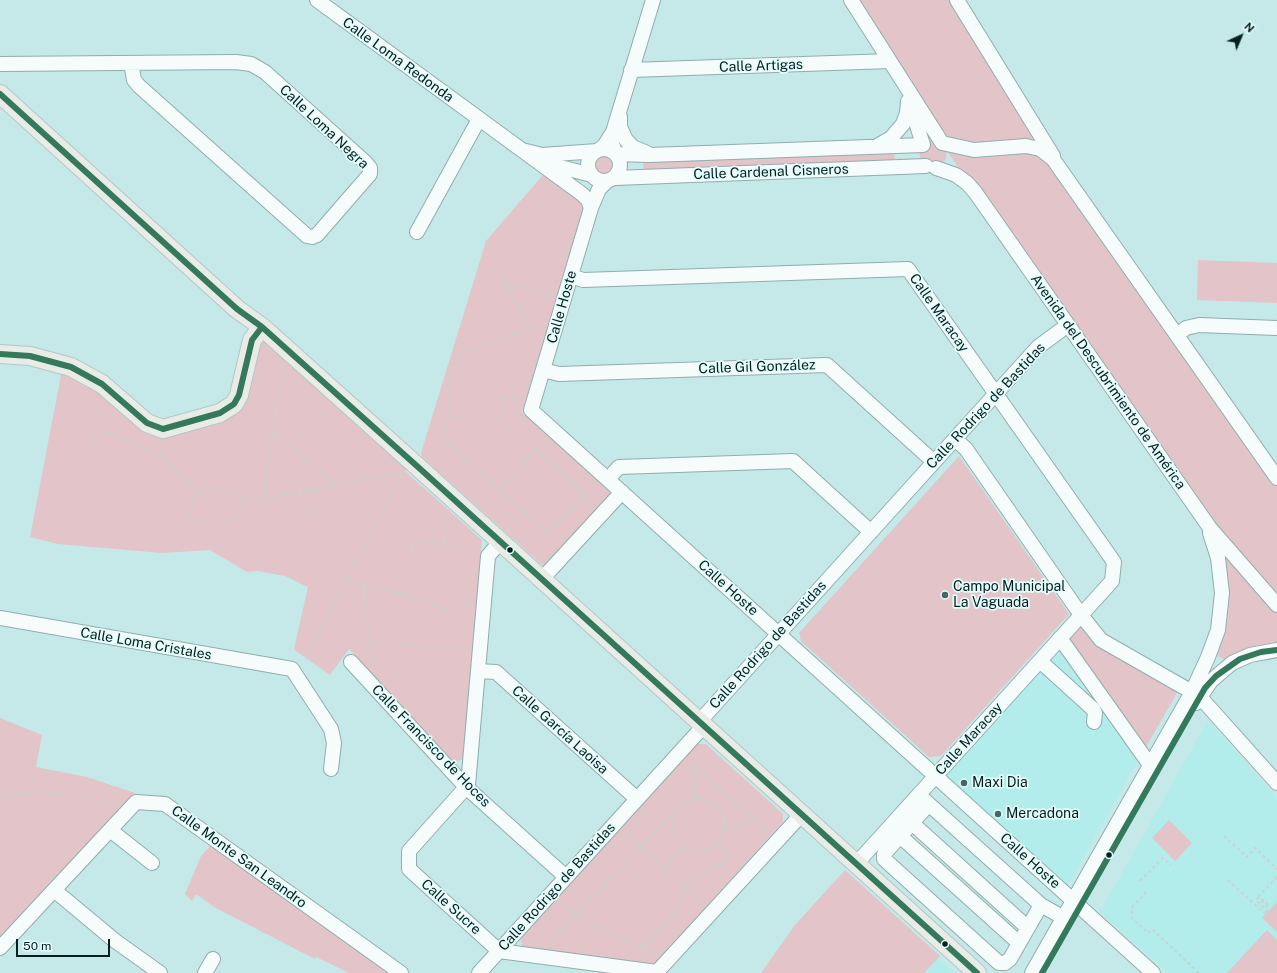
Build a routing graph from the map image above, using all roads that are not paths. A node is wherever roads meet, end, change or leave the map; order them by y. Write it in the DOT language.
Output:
graph roads {
  1 [pos="317,0"];
  2 [pos="653,0"];
  3 [pos="851,0"];
  4 [pos="957,0"];
  5 [pos="890,61"];
  6 [pos="132,63"];
  7 [pos="0,64"];
  8 [pos="632,70"];
  9 [pos="903,81"];
  10 [pos="0,94"];
  11 [pos="621,105"];
  12 [pos="479,119"];
  13 [pos="613,132"];
  14 [pos="942,143"];
  15 [pos="923,145"];
  16 [pos="874,147"];
  17 [pos="597,151"];
  18 [pos="616,154"];
  19 [pos="650,155"];
  20 [pos="547,162"];
  21 [pos="931,167"];
  22 [pos="1060,169"];
  23 [pos="592,175"];
  24 [pos="611,180"];
  25 [pos="591,208"];
  26 [pos="417,232"];
  27 [pos="571,276"];
  28 [pos="1068,325"];
  29 [pos="262,328"];
  30 [pos="1277,328"];
  31 [pos="1176,335"];
  32 [pos="0,354"];
  33 [pos="543,370"];
  34 [pos="996,394"];
  35 [pos="955,439"];
  36 [pos="934,462"];
  37 [pos="1277,478"];
  38 [pos="608,479"];
  39 [pos="622,492"];
  40 [pos="1199,513"];
  41 [pos="871,532"];
  42 [pos="500,542"];
  43 [pos="542,579"];
  44 [pos="1277,605"];
  45 [pos="1081,615"];
  46 [pos="0,618"];
  47 [pos="779,634"];
  48 [pos="1060,638"];
  49 [pos="1215,640"];
  50 [pos="1277,650"];
  51 [pos="1240,659"];
  52 [pos="1040,661"];
  53 [pos="351,662"];
  54 [pos="478,671"];
  55 [pos="1196,694"];
  56 [pos="699,722"];
  57 [pos="1094,722"];
  58 [pos="1150,765"];
  59 [pos="331,769"];
  60 [pos="936,776"];
  61 [pos="1277,783"];
  62 [pos="466,787"];
  63 [pos="636,799"];
  64 [pos="924,799"];
  65 [pos="801,815"];
  66 [pos="912,823"];
  67 [pos="110,830"];
  68 [pos="900,836"];
  69 [pos="152,863"];
  70 [pos="856,864"];
  71 [pos="566,877"];
  72 [pos="54,890"];
  73 [pos="1077,904"];
  74 [pos="1041,905"];
  75 [pos="1064,918"];
  76 [pos="1028,928"];
  77 [pos="1019,944"];
  78 [pos="0,948"];
  79 [pos="499,951"];
  80 [pos="213,958"];
  81 [pos="160,973"];
  82 [pos="205,973"];
  83 [pos="401,973"];
  84 [pos="479,973"];
  85 [pos="977,973"];
  86 [pos="1032,973"];
  87 [pos="1042,973"];
  88 [pos="1153,973"];
  1 -- 12 [label="street, Calle Loma Redonda"];
  2 -- 8 [label="street"];
  3 -- 5 [label="street"];
  4 -- 22 [label="street"];
  5 -- 8 [label="street, Calle Artigas"];
  5 -- 9 [label="street"];
  6 -- 6 [label="street, Calle Loma Negra"];
  6 -- 7 [label="street, Calle Loma Negra"];
  8 -- 11 [label="street"];
  9 -- 14 [label="street"];
  9 -- 15 [label="street"];
  9 -- 16 [label="street"];
  10 -- 29 [label="main road"];
  11 -- 13 [label="street"];
  11 -- 19 [label="street"];
  12 -- 20 [label="street, Calle Loma Redonda"];
  12 -- 26 [label="street"];
  13 -- 17 [label="street"];
  13 -- 18 [label="street"];
  14 -- 15 [label="street"];
  14 -- 21 [label="street"];
  14 -- 22 [label="street"];
  15 -- 16 [label="street, Calle Cardenal Cisneros"];
  15 -- 21 [label="street"];
  16 -- 19 [label="street, Calle Cardenal Cisneros"];
  17 -- 18 [label="street"];
  17 -- 20 [label="street"];
  17 -- 23 [label="street"];
  18 -- 19 [label="street, Calle Cardenal Cisneros"];
  18 -- 24 [label="street"];
  20 -- 23 [label="street"];
  20 -- 25 [label="street"];
  21 -- 24 [label="street, Calle Cardenal Cisneros"];
  21 -- 28 [label="street, Avenida del Descubrimiento de América"];
  22 -- 31 [label="street"];
  23 -- 24 [label="street"];
  23 -- 25 [label="street, Calle Hoste"];
  24 -- 25 [label="street, Calle Hoste"];
  25 -- 27 [label="street, Calle Hoste"];
  27 -- 33 [label="street, Calle Hoste"];
  27 -- 34 [label="street, Calle Maracay"];
  28 -- 34 [label="street, Calle Rodrigo de Bastidas"];
  28 -- 40 [label="street, Avenida del Descubrimiento de América"];
  29 -- 32 [label="main road"];
  29 -- 42 [label="main road"];
  30 -- 31 [label="street"];
  31 -- 37 [label="street"];
  33 -- 36 [label="street, Calle Gil González"];
  33 -- 38 [label="street, Calle Hoste"];
  34 -- 35 [label="street, Calle Rodrigo de Bastidas"];
  34 -- 45 [label="street, Calle Maracay"];
  35 -- 36 [label="street, Calle Rodrigo de Bastidas"];
  35 -- 45 [label="street"];
  36 -- 41 [label="street, Calle Rodrigo de Bastidas"];
  38 -- 39 [label="street, Calle Hoste"];
  38 -- 41 [label="street"];
  39 -- 43 [label="street"];
  39 -- 47 [label="street, Calle Hoste"];
  40 -- 44 [label="street, Avenida del Descubrimiento de América"];
  40 -- 49 [label="street"];
  41 -- 47 [label="street, Calle Rodrigo de Bastidas"];
  42 -- 43 [label="main road"];
  42 -- 54 [label="street"];
  43 -- 56 [label="main road"];
  45 -- 48 [label="street, Calle Maracay"];
  45 -- 55 [label="street"];
  46 -- 59 [label="street, Calle Loma Cristales"];
  47 -- 56 [label="street, Calle Rodrigo de Bastidas"];
  47 -- 60 [label="street, Calle Hoste"];
  48 -- 52 [label="street, Calle Maracay"];
  48 -- 58 [label="street"];
  49 -- 51 [label="street"];
  49 -- 55 [label="street"];
  50 -- 51 [label="street"];
  51 -- 55 [label="street"];
  52 -- 57 [label="street"];
  52 -- 60 [label="street, Calle Maracay"];
  53 -- 62 [label="street, Calle Francisco de Hoces"];
  54 -- 62 [label="street"];
  54 -- 63 [label="street, Calle García Laoisa"];
  55 -- 58 [label="street"];
  55 -- 61 [label="street"];
  55 -- 73 [label="street"];
  56 -- 63 [label="street, Calle Rodrigo de Bastidas"];
  56 -- 65 [label="main road"];
  58 -- 73 [label="street"];
  60 -- 64 [label="street, Calle Maracay"];
  60 -- 73 [label="street, Calle Hoste"];
  62 -- 71 [label="street, Calle Francisco de Hoces"];
  62 -- 79 [label="street, Calle Sucre"];
  63 -- 71 [label="street, Calle Rodrigo de Bastidas"];
  64 -- 66 [label="street"];
  64 -- 70 [label="street, Calle Maracay"];
  64 -- 74 [label="street"];
  65 -- 70 [label="main road"];
  65 -- 79 [label="street"];
  66 -- 68 [label="street"];
  66 -- 76 [label="street"];
  67 -- 69 [label="street"];
  67 -- 72 [label="street, Calle Monte San Leandro"];
  67 -- 83 [label="street, Calle Monte San Leandro"];
  68 -- 77 [label="street"];
  68 -- 77 [label="street"];
  70 -- 85 [label="main road"];
  71 -- 79 [label="street, Calle Rodrigo de Bastidas"];
  72 -- 78 [label="street, Calle Monte San Leandro"];
  72 -- 81 [label="street"];
  73 -- 75 [label="street"];
  73 -- 87 [label="street"];
  73 -- 88 [label="street, Calle Hoste"];
  74 -- 75 [label="street"];
  74 -- 76 [label="street"];
  75 -- 86 [label="street"];
  76 -- 77 [label="street"];
  79 -- 84 [label="street, Calle Rodrigo de Bastidas"];
  80 -- 82 [label="street"];
}
